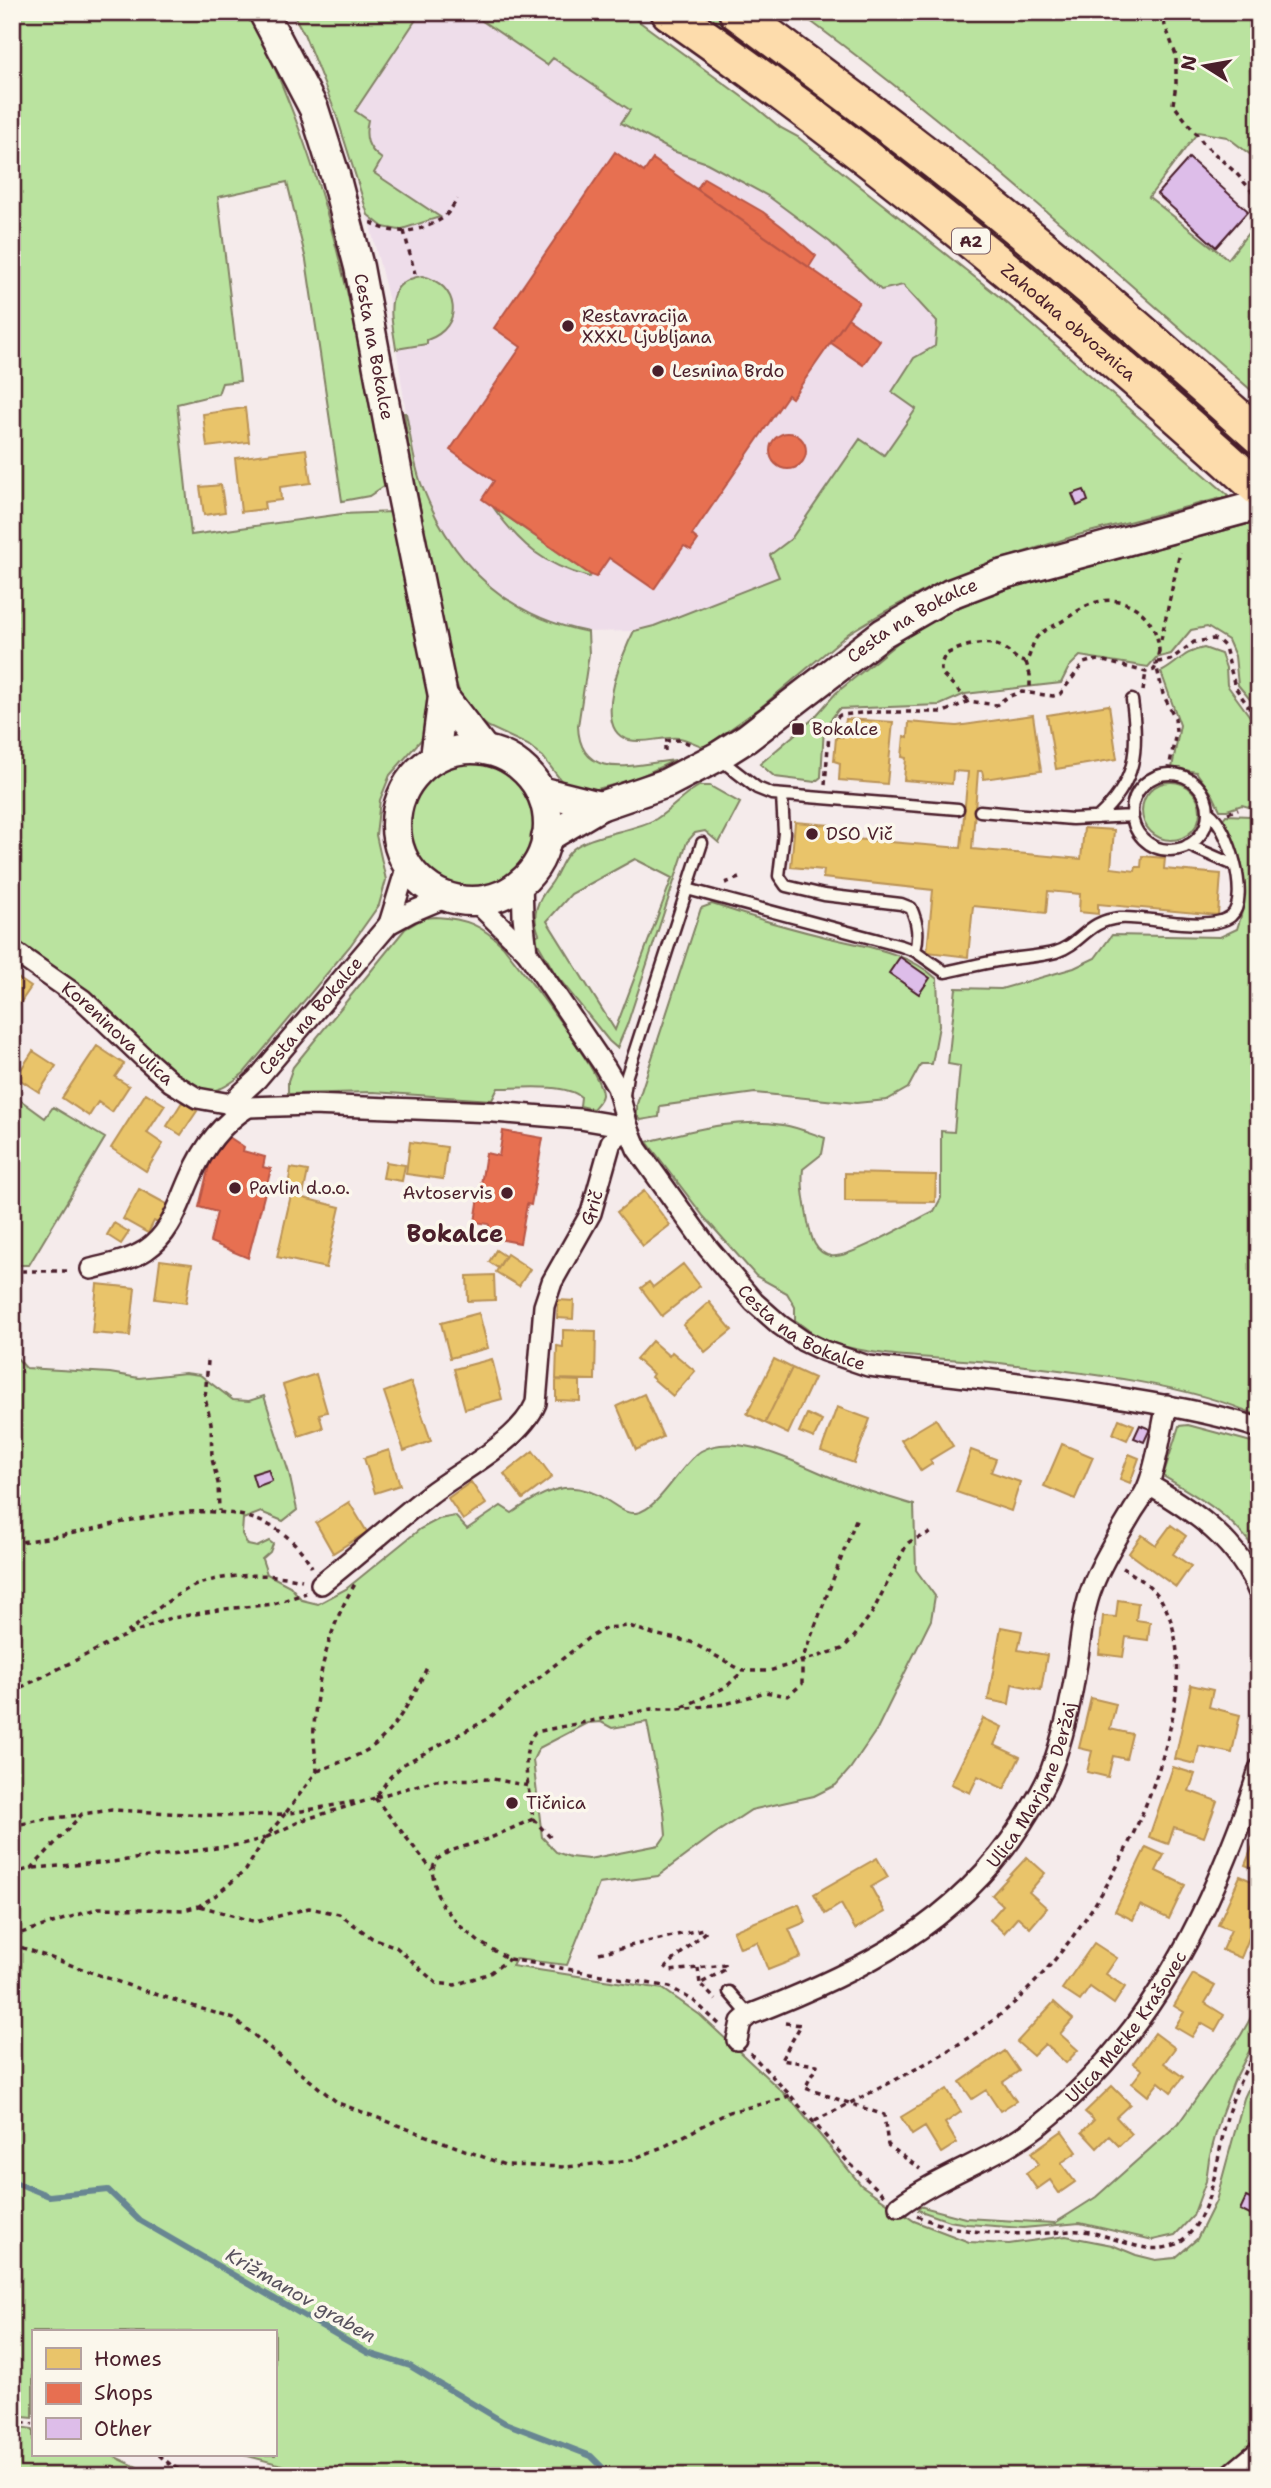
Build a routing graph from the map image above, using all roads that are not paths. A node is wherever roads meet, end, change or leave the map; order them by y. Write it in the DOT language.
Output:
graph roads {
  1 [pos="263,12"];
  2 [pos="669,12"];
  3 [pos="737,12"];
  4 [pos="777,12"];
  5 [pos="908,140"];
  6 [pos="1259,436"];
  7 [pos="1253,501"];
  8 [pos="443,696"];
  9 [pos="1132,700"];
  10 [pos="484,749"];
  11 [pos="717,757"];
  12 [pos="435,758"];
  13 [pos="540,791"];
  14 [pos="782,795"];
  15 [pos="600,806"];
  16 [pos="958,809"];
  17 [pos="980,811"];
  18 [pos="1209,813"];
  19 [pos="1133,816"];
  20 [pos="1097,818"];
  21 [pos="546,838"];
  22 [pos="702,843"];
  23 [pos="1188,845"];
  24 [pos="407,864"];
  25 [pos="1234,865"];
  26 [pos="522,881"];
  27 [pos="687,889"];
  28 [pos="447,897"];
  29 [pos="475,901"];
  30 [pos="389,924"];
  31 [pos="12,950"];
  32 [pos="915,951"];
  33 [pos="527,952"];
  34 [pos="238,1106"];
  35 [pos="622,1106"];
  36 [pos="628,1127"];
  37 [pos="90,1269"];
  38 [pos="1167,1405"];
  39 [pos="1259,1428"];
  40 [pos="1149,1485"];
  41 [pos="321,1584"];
  42 [pos="1259,1593"];
  43 [pos="1259,1769"];
  44 [pos="729,1992"];
  45 [pos="743,2025"];
  46 [pos="899,2206"];
  47 [pos="1259,2451"];
  48 [pos="1230,2476"];
  1 -- 8 [label="street, Cesta na Bokalce"];
  2 -- 7 [label="highway, Zahodna obvoznica / A2"];
  3 -- 5 [label="highway, A2"];
  4 -- 5 [label="highway"];
  5 -- 6 [label="highway, A2"];
  7 -- 11 [label="street, Cesta na Bokalce"];
  8 -- 10 [label="street, Cesta na Bokalce"];
  8 -- 12 [label="street, Cesta na Bokalce"];
  9 -- 20 [label="lane"];
  10 -- 12 [label="street, Cesta na Bokalce"];
  10 -- 13 [label="street, Cesta na Bokalce"];
  11 -- 14 [label="lane"];
  11 -- 15 [label="street, Cesta na Bokalce"];
  12 -- 24 [label="street, Cesta na Bokalce"];
  13 -- 15 [label="street"];
  13 -- 21 [label="street, Cesta na Bokalce"];
  14 -- 16 [label="lane"];
  14 -- 32 [label="lane"];
  15 -- 21 [label="street, Cesta na Bokalce"];
  17 -- 20 [label="lane"];
  18 -- 19 [label="lane"];
  18 -- 23 [label="lane"];
  18 -- 25 [label="lane"];
  19 -- 20 [label="lane"];
  19 -- 23 [label="lane"];
  21 -- 26 [label="street, Cesta na Bokalce"];
  22 -- 27 [label="lane"];
  23 -- 25 [label="lane"];
  24 -- 28 [label="street, Cesta na Bokalce"];
  24 -- 30 [label="street, Cesta na Bokalce"];
  25 -- 32 [label="lane"];
  26 -- 29 [label="street, Cesta na Bokalce"];
  26 -- 33 [label="street, Cesta na Bokalce"];
  27 -- 32 [label="lane"];
  27 -- 35 [label="lane"];
  28 -- 29 [label="street, Cesta na Bokalce"];
  28 -- 30 [label="street, Cesta na Bokalce"];
  29 -- 33 [label="street, Cesta na Bokalce"];
  30 -- 34 [label="street, Cesta na Bokalce"];
  31 -- 34 [label="street, Koreninova ulica"];
  33 -- 35 [label="street, Cesta na Bokalce"];
  34 -- 36 [label="street"];
  34 -- 37 [label="street, Cesta na Bokalce"];
  35 -- 36 [label="street, Cesta na Bokalce"];
  36 -- 38 [label="street, Cesta na Bokalce"];
  36 -- 41 [label="street, Grič"];
  38 -- 39 [label="street, Cesta na Bokalce"];
  38 -- 40 [label="street, Ulica Marjane Deržaj"];
  40 -- 42 [label="street"];
  40 -- 45 [label="street, Ulica Marjane Deržaj"];
  43 -- 46 [label="street, Ulica Metke Krašovec"];
  44 -- 45 [label="lane"];
  47 -- 48 [label="street"];
}
